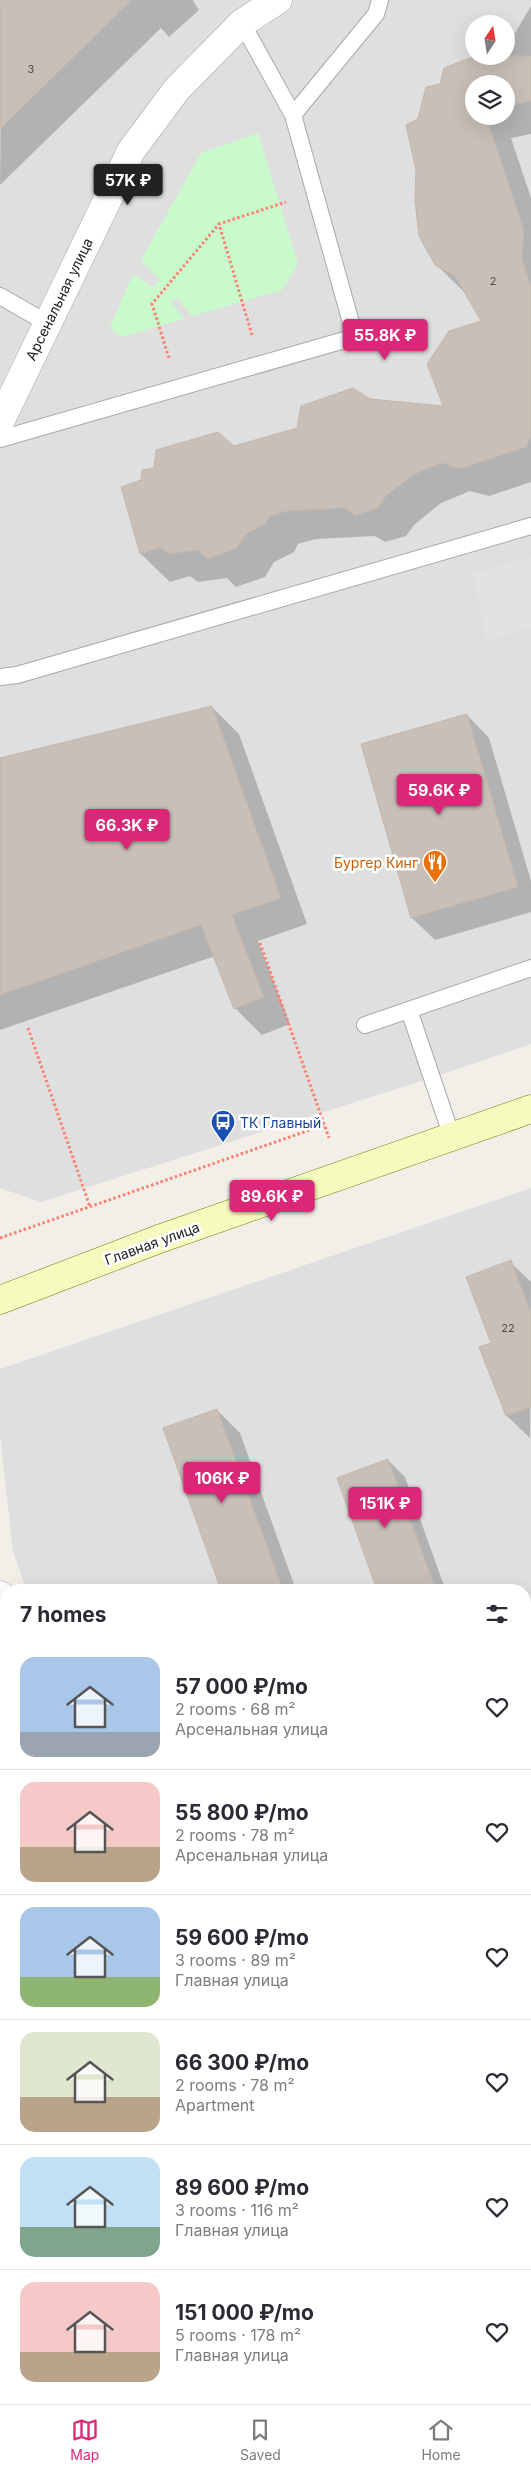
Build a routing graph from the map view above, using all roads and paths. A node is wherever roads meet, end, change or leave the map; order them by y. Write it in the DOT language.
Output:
graph roads {
  1 [pos="278,0"];
  2 [pos="380,0"];
  3 [pos="242,23"];
  4 [pos="293,115"];
  5 [pos="315,193"];
  6 [pos="219,224"];
  7 [pos="0,296"];
  8 [pos="47,323"];
  9 [pos="261,364"];
  10 [pos="178,388"];
  11 [pos="0,422"];
  12 [pos="0,439"];
  13 [pos="531,526"];
  14 [pos="0,677"];
  15 [pos="260,943"];
  16 [pos="531,968"];
  17 [pos="409,1010"];
  18 [pos="366,1025"];
  19 [pos="28,1028"];
  20 [pos="531,1109"];
  21 [pos="324,1125"];
  22 [pos="452,1137"];
  23 [pos="329,1138"];
  24 [pos="90,1207"];
  25 [pos="0,1238"];
  26 [pos="0,1300"];
  1 -- 3 [label="street, Арсенальная улица"];
  2 -- 4 [label="lane"];
  3 -- 4 [label="lane"];
  3 -- 8 [label="street, Арсенальная улица"];
  4 -- 5 [label="lane"];
  5 -- 6 [label="path"];
  5 -- 9 [label="lane"];
  6 -- 9 [label="path"];
  6 -- 10 [label="path"];
  7 -- 8 [label="lane"];
  8 -- 11 [label="street, Арсенальная улица"];
  9 -- 10 [label="lane"];
  10 -- 12 [label="lane"];
  13 -- 14 [label="lane"];
  15 -- 21 [label="path"];
  16 -- 17 [label="lane"];
  17 -- 18 [label="lane"];
  17 -- 22 [label="lane"];
  19 -- 24 [label="path"];
  20 -- 22 [label="main road, Главная улица"];
  21 -- 23 [label="path"];
  21 -- 24 [label="path"];
  22 -- 26 [label="main road, Главная улица"];
  24 -- 25 [label="path"];
}
